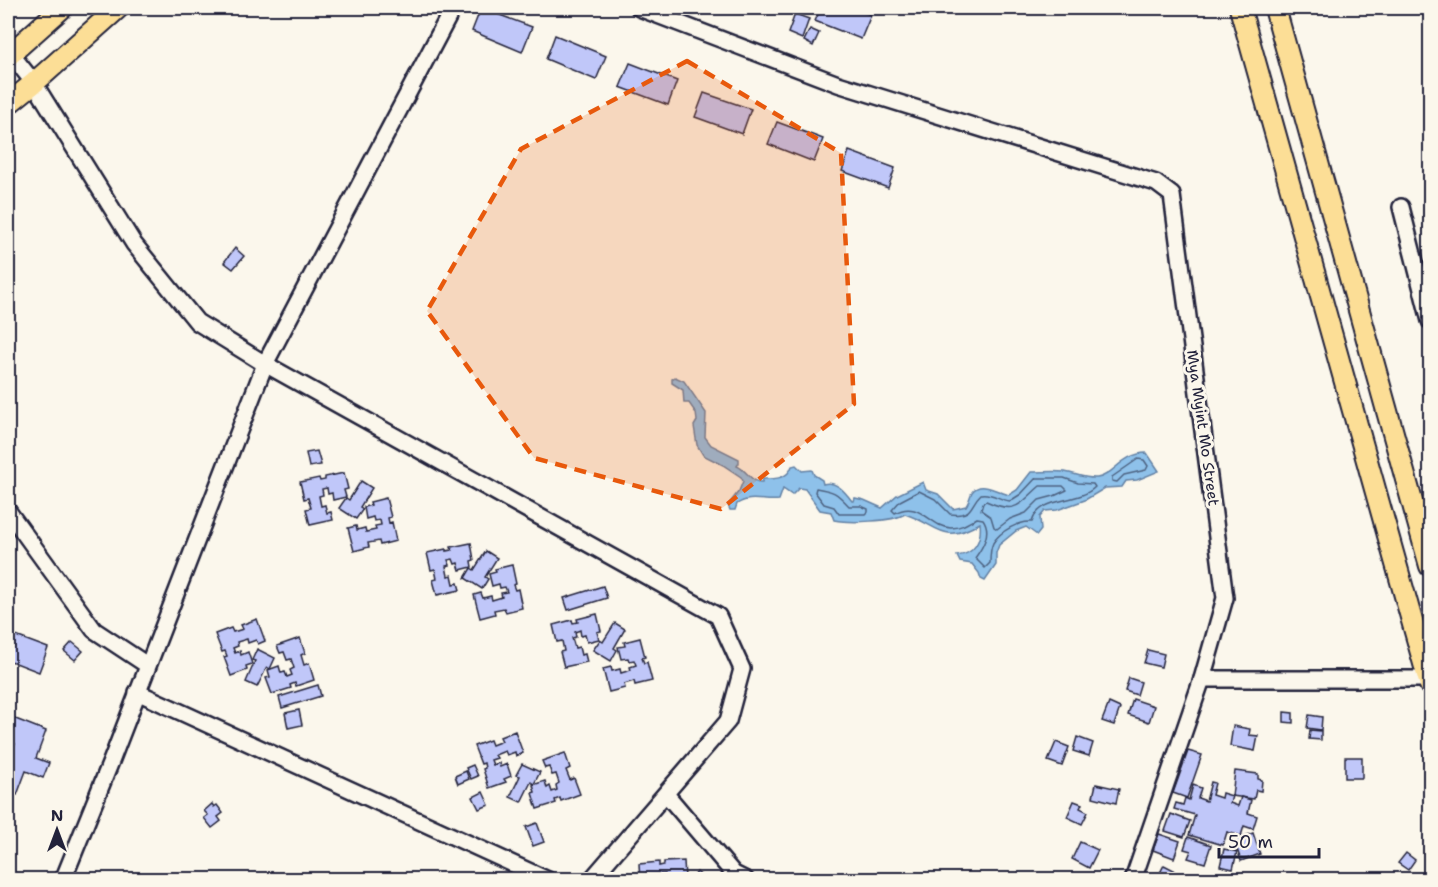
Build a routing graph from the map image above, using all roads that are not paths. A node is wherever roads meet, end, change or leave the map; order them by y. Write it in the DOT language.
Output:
graph roads {
  1 [pos="62,8"];
  2 [pos="118,8"];
  3 [pos="453,8"];
  4 [pos="639,8"];
  5 [pos="1240,8"];
  6 [pos="1275,8"];
  7 [pos="9,55"];
  8 [pos="34,83"];
  9 [pos="8,104"];
  10 [pos="1401,207"];
  11 [pos="1431,321"];
  12 [pos="265,364"];
  13 [pos="8,511"];
  14 [pos="1431,566"];
  15 [pos="147,665"];
  16 [pos="1202,679"];
  17 [pos="1430,681"];
  18 [pos="137,692"];
  19 [pos="666,794"];
  20 [pos="63,879"];
  21 [pos="548,879"];
  22 [pos="591,879"];
  23 [pos="746,879"];
  24 [pos="1133,879"];
  1 -- 7 [label="main road"];
  2 -- 8 [label="main road"];
  3 -- 12 [label="street"];
  4 -- 16 [label="street, Mya Myint Mo Street"];
  5 -- 17 [label="main road"];
  6 -- 14 [label="main road"];
  7 -- 8 [label="street"];
  8 -- 9 [label="main road"];
  8 -- 12 [label="street"];
  10 -- 11 [label="street"];
  12 -- 15 [label="street"];
  12 -- 19 [label="street"];
  13 -- 15 [label="street"];
  15 -- 18 [label="street"];
  16 -- 17 [label="street"];
  16 -- 24 [label="street, Mya Myint Mo Street"];
  18 -- 20 [label="street"];
  18 -- 21 [label="street"];
  19 -- 22 [label="street"];
  19 -- 23 [label="street"];
}
